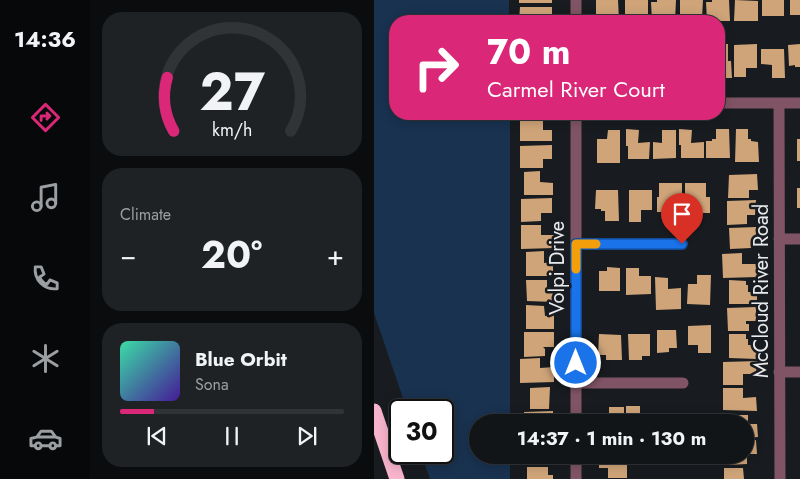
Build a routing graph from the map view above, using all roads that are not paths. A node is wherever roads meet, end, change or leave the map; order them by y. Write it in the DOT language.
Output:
graph roads {
  1 [pos="576,0"];
  2 [pos="576,15"];
  3 [pos="725,103"];
  4 [pos="779,103"];
  5 [pos="800,103"];
  6 [pos="576,120"];
  7 [pos="780,239"];
  8 [pos="800,239"];
  9 [pos="576,244"];
  10 [pos="682,244"];
  11 [pos="780,372"];
  12 [pos="800,372"];
  13 [pos="576,383"];
  14 [pos="683,383"];
  15 [pos="374,411"];
  16 [pos="576,414"];
  17 [pos="378,439"];
  18 [pos="576,464"];
  19 [pos="397,479"];
  20 [pos="576,479"];
  21 [pos="780,479"];
  1 -- 2 [label="street"];
  3 -- 4 [label="street"];
  4 -- 5 [label="street"];
  4 -- 7 [label="street, McCloud River Road"];
  6 -- 9 [label="street, Volpi Drive"];
  7 -- 8 [label="street"];
  7 -- 11 [label="street, McCloud River Road"];
  9 -- 10 [label="street"];
  9 -- 13 [label="street, Volpi Drive"];
  11 -- 12 [label="street"];
  11 -- 21 [label="street, McCloud River Road"];
  13 -- 14 [label="street"];
  13 -- 16 [label="street, Volpi Drive"];
  15 -- 17 [label="highway"];
  17 -- 19 [label="highway"];
  18 -- 20 [label="street"];
}
